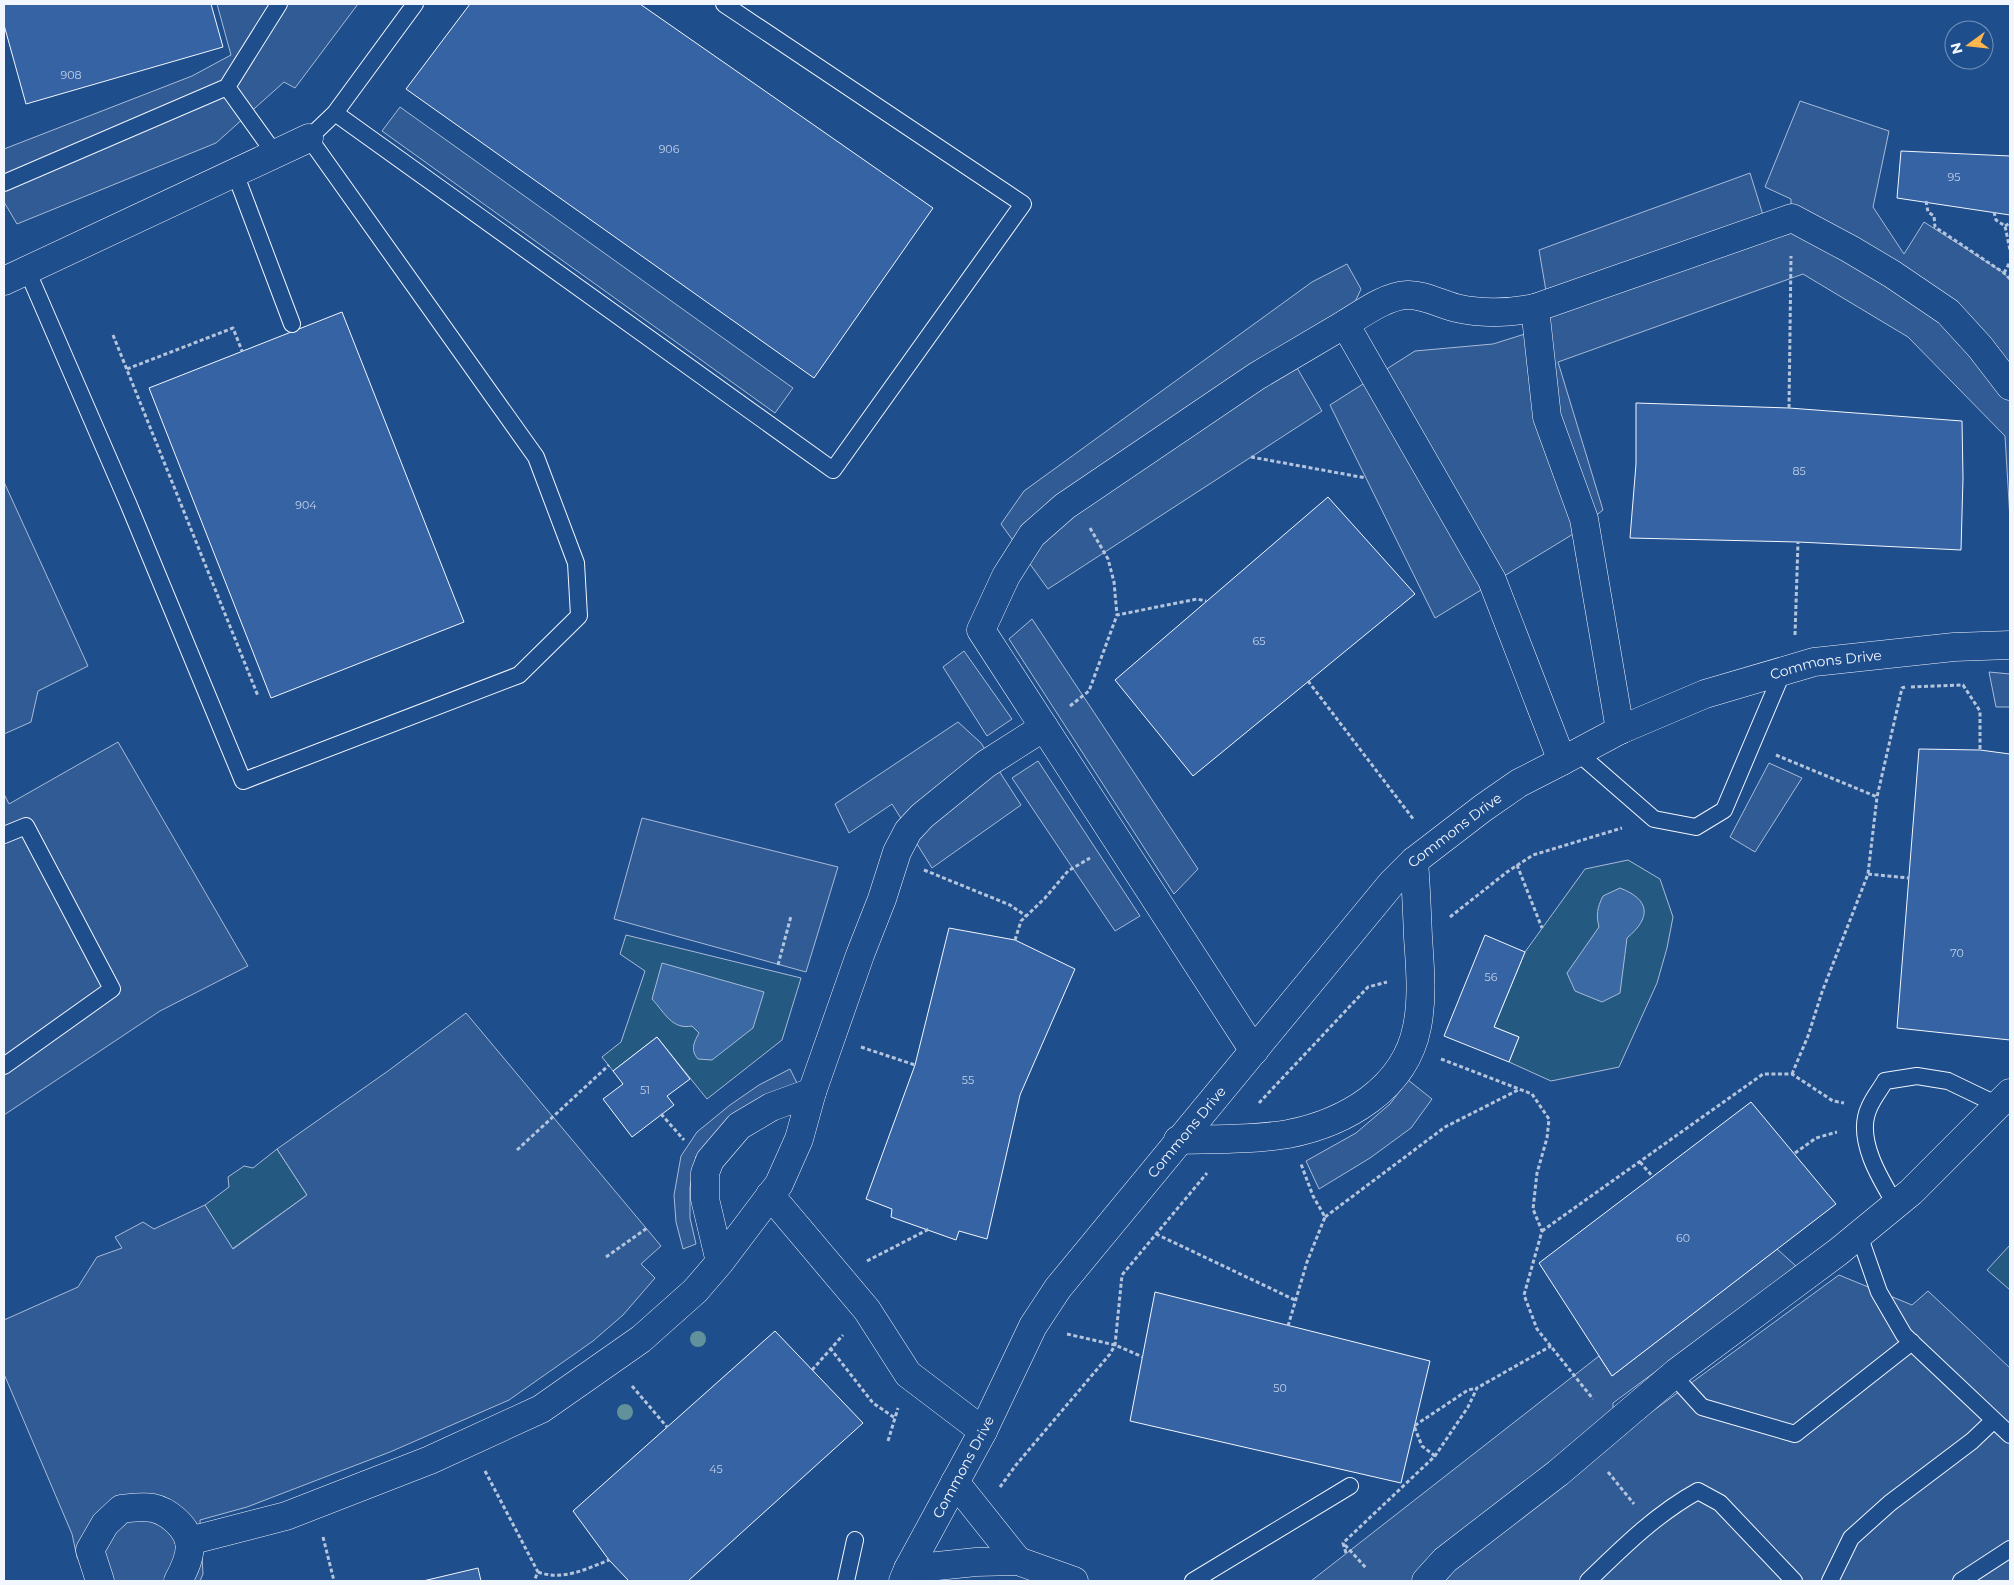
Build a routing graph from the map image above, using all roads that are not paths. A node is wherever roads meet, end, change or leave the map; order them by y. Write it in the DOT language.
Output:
graph roads {
  1 [pos="279,4"];
  2 [pos="415,4"];
  3 [pos="724,4"];
  4 [pos="227,87"];
  5 [pos="335,113"];
  6 [pos="309,138"];
  7 [pos="275,154"];
  8 [pos="235,173"];
  9 [pos="4,183"];
  10 [pos="15,275"];
  11 [pos="1535,308"];
  12 [pos="292,324"];
  13 [pos="1345,324"];
  14 [pos="2010,386"];
  15 [pos="2010,644"];
  16 [pos="1788,669"];
  17 [pos="1044,727"];
  18 [pos="1620,730"];
  19 [pos="1569,757"];
  20 [pos="4,835"];
  21 [pos="1424,854"];
  22 [pos="1254,1051"];
  23 [pos="4,1066"];
  24 [pos="812,1092"];
  25 [pos="2004,1099"];
  26 [pos="1178,1140"];
  27 [pos="770,1195"];
  28 [pos="1896,1205"];
  29 [pos="1859,1235"];
  30 [pos="720,1262"];
  31 [pos="1912,1342"];
  32 [pos="1673,1375"];
  33 [pos="1994,1420"];
  34 [pos="983,1432"];
  35 [pos="2010,1435"];
  36 [pos="956,1482"];
  37 [pos="1350,1486"];
  38 [pos="855,1540"];
  39 [pos="189,1541"];
  40 [pos="2010,1549"];
  41 [pos="1018,1561"];
  42 [pos="906,1575"];
  43 [pos="100,1581"];
  44 [pos="178,1581"];
  45 [pos="846,1581"];
  46 [pos="1074,1581"];
  47 [pos="1193,1581"];
  48 [pos="1426,1581"];
  49 [pos="1588,1581"];
  50 [pos="1794,1581"];
  51 [pos="1830,1581"];
  52 [pos="1961,1581"];
  1 -- 4 [label="lane"];
  2 -- 5 [label="lane"];
  3 -- 5 [label="lane"];
  4 -- 7 [label="lane"];
  4 -- 9 [label="lane"];
  5 -- 6 [label="lane"];
  6 -- 7 [label="street"];
  6 -- 10 [label="lane"];
  7 -- 8 [label="street"];
  8 -- 10 [label="street"];
  8 -- 12 [label="lane"];
  11 -- 13 [label="street"];
  11 -- 14 [label="street"];
  11 -- 18 [label="street"];
  13 -- 17 [label="street"];
  13 -- 19 [label="street"];
  15 -- 16 [label="street, Commons Drive"];
  16 -- 18 [label="street, Commons Drive"];
  16 -- 19 [label="lane"];
  17 -- 22 [label="street"];
  17 -- 24 [label="street"];
  18 -- 19 [label="street, Commons Drive"];
  19 -- 21 [label="street, Commons Drive"];
  20 -- 23 [label="lane"];
  21 -- 22 [label="street, Commons Drive"];
  21 -- 26 [label="street"];
  22 -- 26 [label="street, Commons Drive"];
  24 -- 27 [label="street"];
  24 -- 30 [label="street"];
  25 -- 28 [label="street"];
  25 -- 28 [label="lane"];
  26 -- 34 [label="street, Commons Drive"];
  27 -- 30 [label="street"];
  27 -- 34 [label="street"];
  28 -- 29 [label="street"];
  29 -- 31 [label="lane"];
  29 -- 32 [label="street"];
  30 -- 39 [label="street"];
  31 -- 32 [label="lane"];
  31 -- 33 [label="lane"];
  32 -- 48 [label="street"];
  33 -- 35 [label="lane"];
  33 -- 51 [label="lane"];
  34 -- 36 [label="street, Commons Drive"];
  36 -- 41 [label="street"];
  36 -- 42 [label="street, Commons Drive"];
  37 -- 47 [label="lane"];
  38 -- 45 [label="lane"];
  39 -- 43 [label="street"];
  39 -- 44 [label="street"];
  40 -- 52 [label="lane"];
  41 -- 42 [label="street"];
  41 -- 46 [label="street"];
  49 -- 50 [label="lane"];
}
